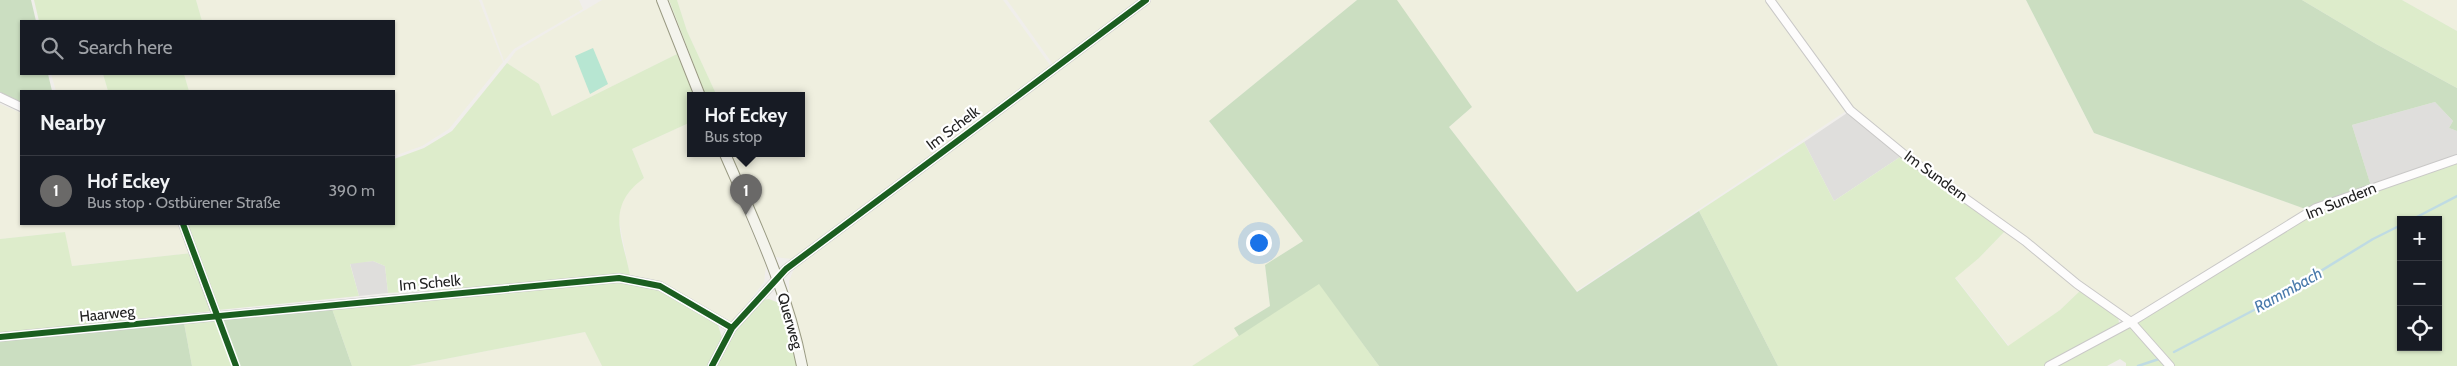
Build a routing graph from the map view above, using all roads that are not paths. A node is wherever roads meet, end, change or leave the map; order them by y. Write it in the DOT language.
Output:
graph roads {
  1 [pos="662,0"];
  2 [pos="1146,0"];
  3 [pos="1770,0"];
  4 [pos="698,92"];
  5 [pos="0,98"];
  6 [pos="20,107"];
  7 [pos="725,157"];
  8 [pos="2457,159"];
  9 [pos="183,225"];
  10 [pos="776,277"];
  11 [pos="217,316"];
  12 [pos="2131,322"];
  13 [pos="732,328"];
  14 [pos="0,337"];
  15 [pos="712,366"];
  16 [pos="802,366"];
  17 [pos="2049,366"];
  18 [pos="2170,366"];
  1 -- 4 [label="street"];
  2 -- 10 [label="street, Im Schelk"];
  3 -- 12 [label="street, Im Sundern"];
  5 -- 6 [label="street"];
  7 -- 10 [label="street, Querweg"];
  8 -- 12 [label="street, Im Sundern"];
  9 -- 11 [label="street"];
  10 -- 13 [label="street, Im Schelk"];
  10 -- 16 [label="street, Querweg"];
  11 -- 13 [label="street, Im Schelk"];
  11 -- 14 [label="street, Haarweg"];
  12 -- 17 [label="street, Im Sundern"];
  12 -- 18 [label="street"];
  13 -- 15 [label="street, Im Schelk"];
}
